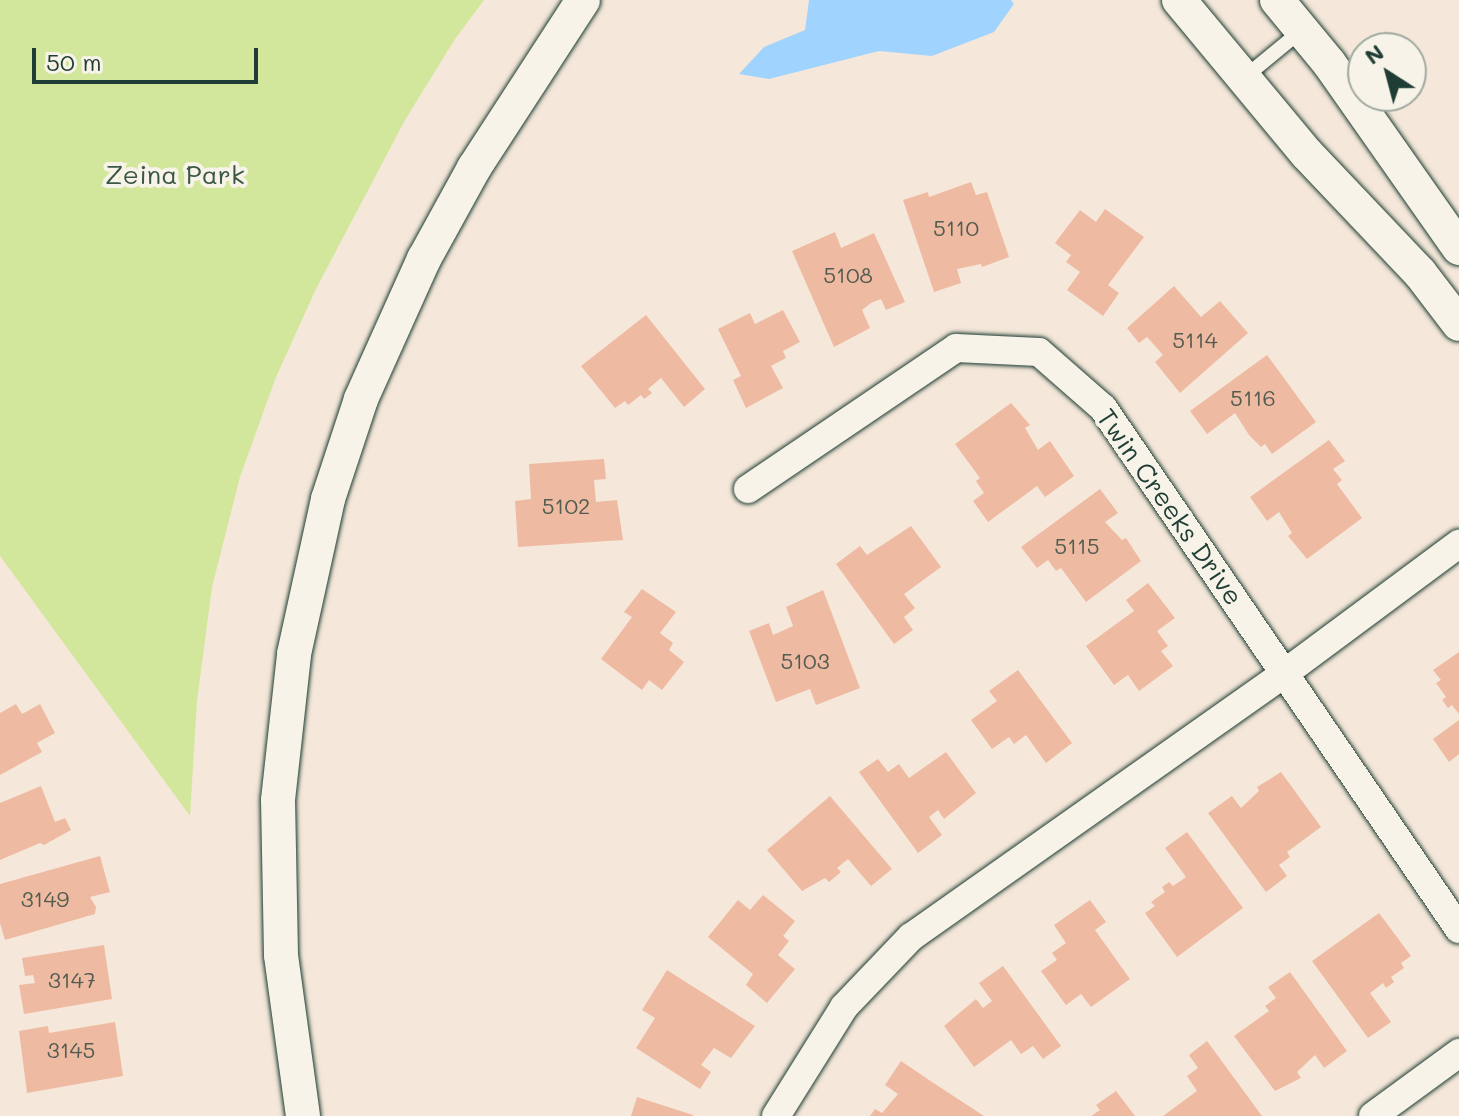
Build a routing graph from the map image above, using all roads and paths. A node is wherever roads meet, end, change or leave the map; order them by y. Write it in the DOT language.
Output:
graph roads {
  1 [pos="583,0"];
  2 [pos="606,0"];
  3 [pos="1179,0"];
  4 [pos="1277,0"];
  5 [pos="1302,30"];
  6 [pos="1244,77"];
  7 [pos="528,87"];
  8 [pos="1459,248"];
  9 [pos="1459,324"];
  10 [pos="748,489"];
  11 [pos="1459,544"];
  12 [pos="1285,673"];
  13 [pos="1459,929"];
  14 [pos="1459,1053"];
  15 [pos="303,1116"];
  16 [pos="776,1116"];
  17 [pos="1373,1116"];
  1 -- 7 [label="street"];
  2 -- 7 [label="street"];
  3 -- 6 [label="street"];
  4 -- 5 [label="street"];
  5 -- 6 [label="lane"];
  5 -- 8 [label="street"];
  6 -- 9 [label="street"];
  7 -- 15 [label="street"];
  10 -- 12 [label="street, Twin Creeks Drive"];
  11 -- 12 [label="street"];
  12 -- 13 [label="street, Twin Creeks Drive"];
  12 -- 16 [label="street"];
  14 -- 17 [label="street"];
}
